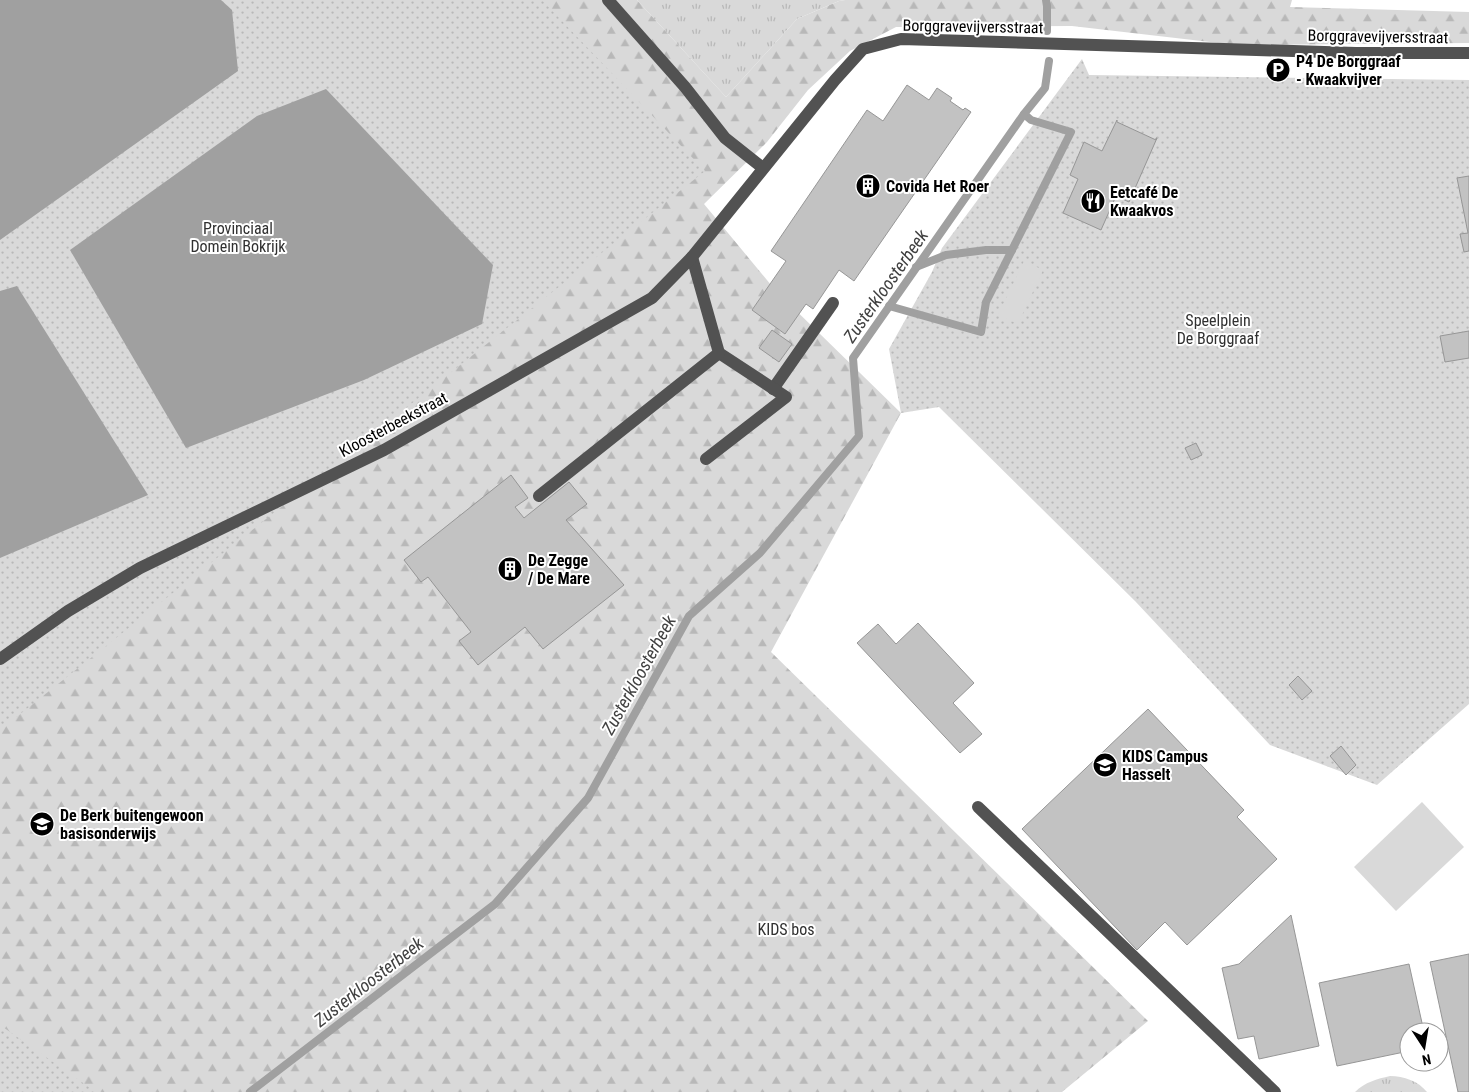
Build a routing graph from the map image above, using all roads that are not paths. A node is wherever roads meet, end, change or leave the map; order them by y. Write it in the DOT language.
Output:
graph roads {
  1 [pos="608,0"];
  2 [pos="1469,53"];
  3 [pos="763,168"];
  4 [pos="692,256"];
  5 [pos="833,303"];
  6 [pos="719,353"];
  7 [pos="773,389"];
  8 [pos="706,459"];
  9 [pos="539,496"];
  10 [pos="0,659"];
  11 [pos="978,807"];
  12 [pos="1275,1092"];
  1 -- 3 [label="street"];
  2 -- 3 [label="street, Borggravevijversstraat"];
  3 -- 4 [label="street, Kloosterbeekstraat"];
  4 -- 6 [label="street"];
  4 -- 10 [label="street, Kloosterbeekstraat"];
  5 -- 7 [label="street"];
  6 -- 7 [label="street"];
  6 -- 9 [label="street"];
  7 -- 8 [label="street"];
  11 -- 12 [label="street"];
}
